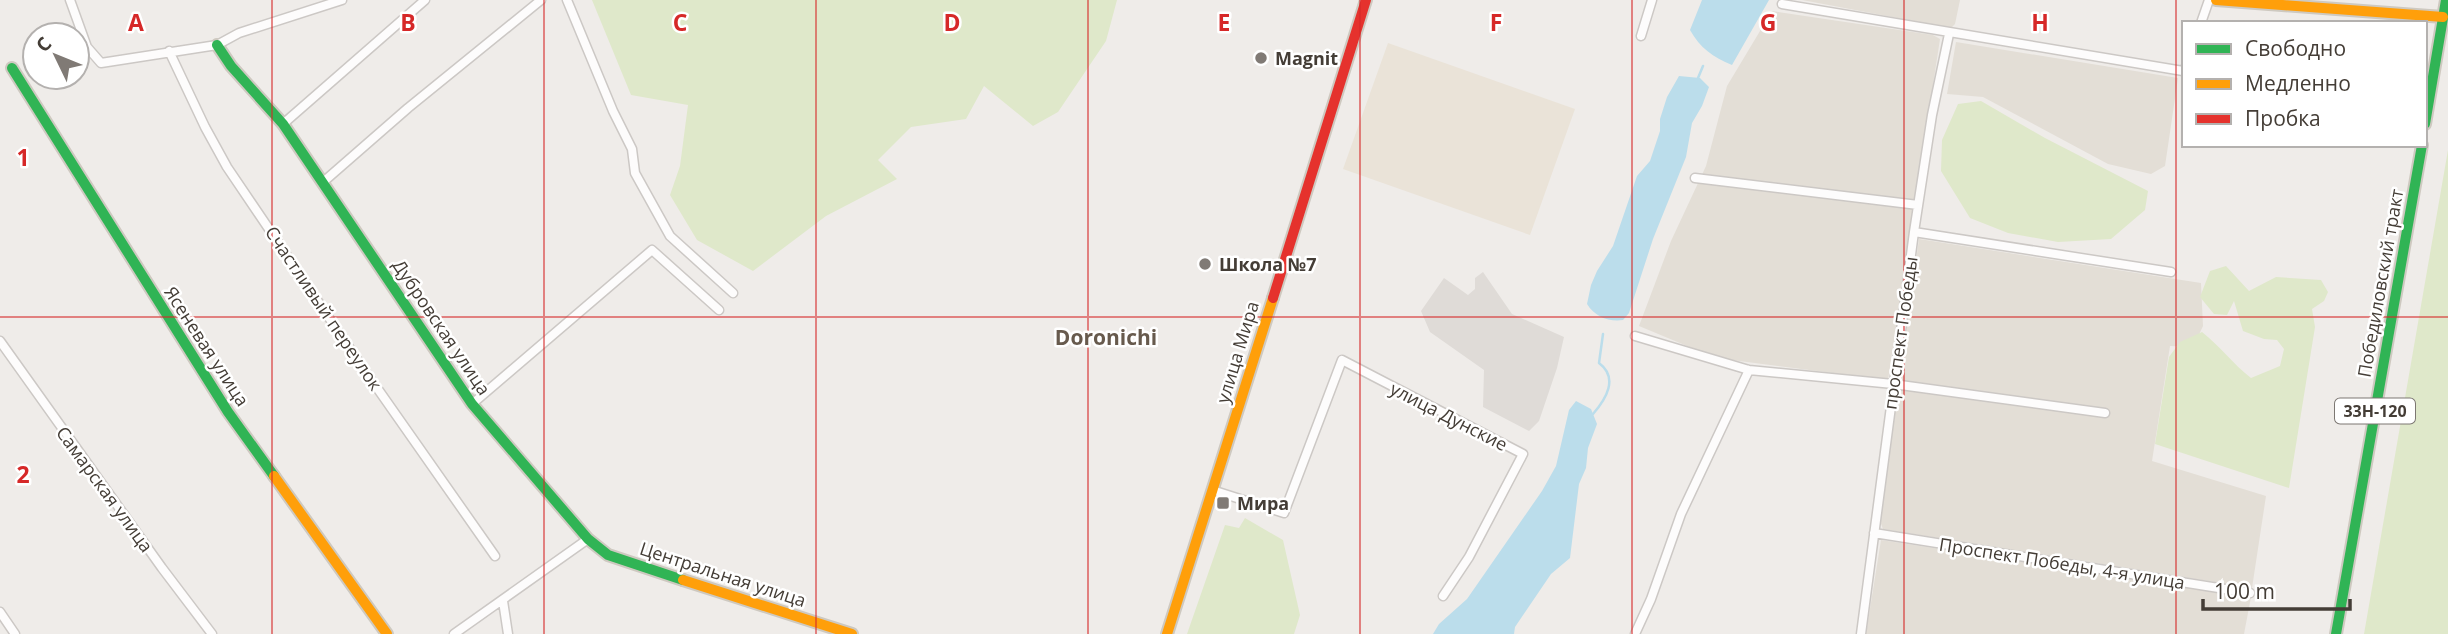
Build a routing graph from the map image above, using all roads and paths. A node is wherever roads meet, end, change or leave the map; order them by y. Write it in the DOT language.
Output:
graph roads {
  1 [pos="70,0"];
  2 [pos="342,0"];
  3 [pos="425,0"];
  4 [pos="541,0"];
  5 [pos="568,0"];
  6 [pos="1366,0"];
  7 [pos="1652,0"];
  8 [pos="2209,0"];
  9 [pos="2216,0"];
  10 [pos="2446,0"];
  11 [pos="1782,4"];
  12 [pos="2446,18"];
  13 [pos="2202,21"];
  14 [pos="1949,34"];
  15 [pos="1641,36"];
  16 [pos="217,46"];
  17 [pos="169,51"];
  18 [pos="12,68"];
  19 [pos="2182,70"];
  20 [pos="2427,114"];
  21 [pos="283,124"];
  22 [pos="2422,147"];
  23 [pos="1695,178"];
  24 [pos="322,183"];
  25 [pos="1918,205"];
  26 [pos="1914,232"];
  27 [pos="2171,272"];
  28 [pos="733,293"];
  29 [pos="719,310"];
  30 [pos="1635,336"];
  31 [pos="0,341"];
  32 [pos="1749,370"];
  33 [pos="1893,384"];
  34 [pos="472,404"];
  35 [pos="2105,414"];
  36 [pos="1212,490"];
  37 [pos="1874,533"];
  38 [pos="588,539"];
  39 [pos="495,556"];
  40 [pos="2250,593"];
  41 [pos="1443,596"];
  42 [pos="503,601"];
  43 [pos="0,612"];
  44 [pos="15,634"];
  45 [pos="212,634"];
  46 [pos="387,634"];
  47 [pos="454,634"];
  48 [pos="508,634"];
  49 [pos="852,634"];
  50 [pos="1167,634"];
  51 [pos="1635,634"];
  52 [pos="1861,634"];
  53 [pos="2336,634"];
  1 -- 17 [label="street"];
  2 -- 16 [label="street"];
  3 -- 21 [label="street"];
  4 -- 24 [label="street"];
  5 -- 28 [label="street"];
  6 -- 36 [label="street, улица Мира"];
  7 -- 15 [label="street"];
  8 -- 13 [label="street"];
  9 -- 12 [label="street"];
  10 -- 12 [label="street"];
  11 -- 14 [label="street"];
  12 -- 20 [label="street"];
  14 -- 19 [label="street"];
  14 -- 25 [label="street, проспект Победы"];
  16 -- 17 [label="street"];
  16 -- 21 [label="street, Дубровская улица"];
  17 -- 39 [label="street, Счастливый переулок"];
  18 -- 46 [label="street, Ясеневая улица"];
  21 -- 24 [label="street, Дубровская улица"];
  22 -- 53 [label="street, Победиловский тракт / 33Н-120"];
  23 -- 25 [label="street"];
  24 -- 34 [label="street, Дубровская улица"];
  25 -- 26 [label="street, проспект Победы"];
  26 -- 27 [label="street"];
  26 -- 33 [label="street, проспект Победы"];
  29 -- 34 [label="street"];
  30 -- 32 [label="street"];
  31 -- 45 [label="street, Самарская улица"];
  32 -- 33 [label="street"];
  32 -- 51 [label="street"];
  33 -- 35 [label="street"];
  33 -- 37 [label="street, проспект Победы"];
  34 -- 38 [label="street, Дубровская улица"];
  36 -- 41 [label="street, улица Дунские"];
  36 -- 50 [label="street, улица Мира"];
  37 -- 40 [label="street, Проспект Победы, 4-я улица"];
  37 -- 52 [label="street, проспект Победы"];
  38 -- 42 [label="street"];
  38 -- 49 [label="street, Центральная улица"];
  42 -- 47 [label="street"];
  42 -- 48 [label="street"];
  43 -- 44 [label="street"];
}
